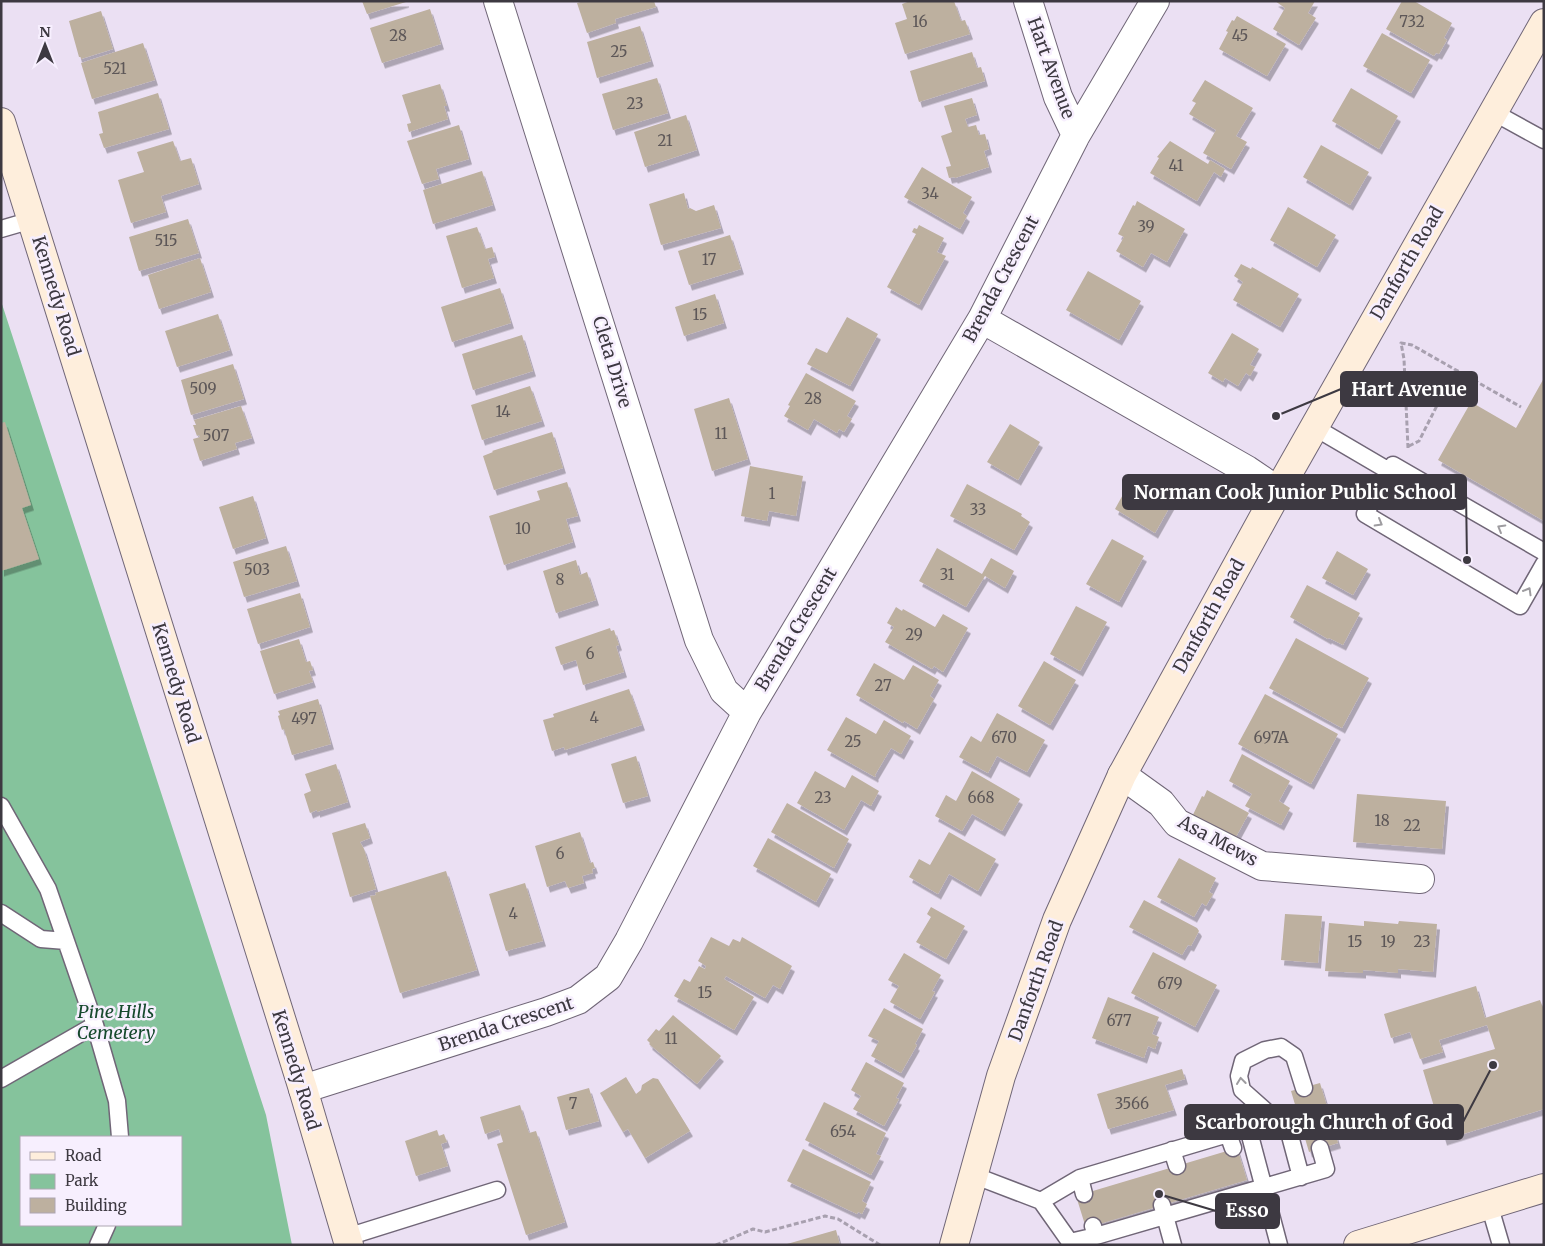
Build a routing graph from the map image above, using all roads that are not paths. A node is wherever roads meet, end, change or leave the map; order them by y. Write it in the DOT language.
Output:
graph roads {
  1 [pos="498,1"];
  2 [pos="1028,1"];
  3 [pos="1155,1"];
  4 [pos="1544,23"];
  5 [pos="1493,112"];
  6 [pos="1,122"];
  7 [pos="1076,135"];
  8 [pos="1544,140"];
  9 [pos="32,220"];
  10 [pos="1,229"];
  11 [pos="982,319"];
  12 [pos="1314,427"];
  13 [pos="1393,470"];
  14 [pos="1278,491"];
  15 [pos="1544,552"];
  16 [pos="1544,564"];
  17 [pos="747,712"];
  18 [pos="1122,775"];
  19 [pos="1,806"];
  20 [pos="1420,879"];
  21 [pos="1,914"];
  22 [pos="66,941"];
  23 [pos="95,1025"];
  24 [pos="1,1079"];
  25 [pos="1304,1088"];
  26 [pos="303,1089"];
  27 [pos="120,1136"];
  28 [pos="1320,1148"];
  29 [pos="1172,1150"];
  30 [pos="1177,1166"];
  31 [pos="974,1175"];
  32 [pos="1301,1177"];
  33 [pos="1264,1187"];
  34 [pos="1544,1188"];
  35 [pos="497,1190"];
  36 [pos="1040,1201"];
  37 [pos="1490,1204"];
  38 [pos="1163,1211"];
  39 [pos="107,1226"];
  40 [pos="348,1241"];
  41 [pos="98,1245"];
  42 [pos="954,1245"];
  43 [pos="1173,1245"];
  44 [pos="1279,1245"];
  45 [pos="1358,1245"];
  46 [pos="1501,1245"];
  1 -- 17 [label="street, Cleta Drive"];
  2 -- 7 [label="street, Hart Avenue"];
  3 -- 7 [label="street, Brenda Crescent"];
  4 -- 5 [label="main road, Danforth Road"];
  5 -- 8 [label="lane"];
  5 -- 12 [label="main road, Danforth Road"];
  6 -- 9 [label="main road, Kennedy Road"];
  7 -- 11 [label="street, Brenda Crescent"];
  9 -- 10 [label="lane"];
  9 -- 26 [label="main road, Kennedy Road"];
  11 -- 14 [label="street"];
  11 -- 17 [label="street, Brenda Crescent"];
  12 -- 13 [label="lane"];
  12 -- 14 [label="main road, Danforth Road"];
  15 -- 13 [label="lane, one-way"];
  13 -- 16 [label="lane, one-way"];
  14 -- 18 [label="main road, Danforth Road"];
  17 -- 26 [label="street, Brenda Crescent"];
  18 -- 20 [label="street, Asa Mews"];
  18 -- 31 [label="main road, Danforth Road"];
  19 -- 22 [label="lane"];
  21 -- 22 [label="lane"];
  22 -- 23 [label="lane"];
  23 -- 24 [label="lane"];
  23 -- 27 [label="lane"];
  32 -- 25 [label="lane, one-way"];
  26 -- 40 [label="main road, Kennedy Road"];
  28 -- 32 [label="lane"];
  29 -- 30 [label="lane"];
  29 -- 33 [label="lane"];
  29 -- 36 [label="lane"];
  31 -- 36 [label="lane"];
  31 -- 42 [label="main road, Danforth Road"];
  32 -- 33 [label="lane"];
  33 -- 38 [label="lane"];
  33 -- 44 [label="lane"];
  34 -- 37 [label="main road"];
  35 -- 40 [label="lane"];
  36 -- 38 [label="lane"];
  37 -- 45 [label="main road"];
  37 -- 46 [label="lane"];
  38 -- 43 [label="lane"];
  39 -- 41 [label="lane"];
}
